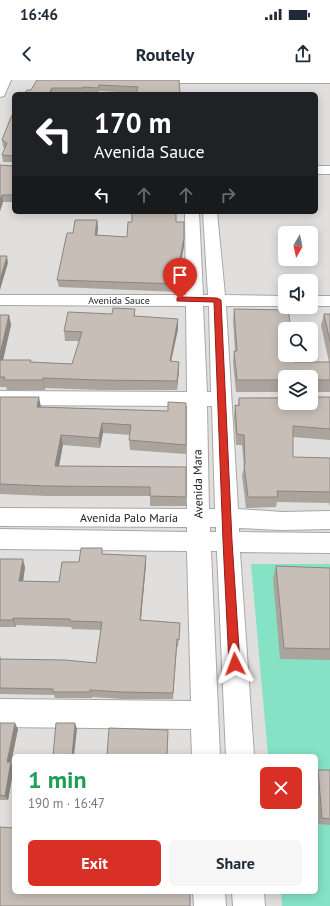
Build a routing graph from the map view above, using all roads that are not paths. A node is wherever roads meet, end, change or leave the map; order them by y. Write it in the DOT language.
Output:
graph roads {
  1 [pos="5,80"];
  2 [pos="141,80"];
  3 [pos="188,80"];
  4 [pos="200,80"];
  5 [pos="330,80"];
  6 [pos="188,92"];
  7 [pos="201,92"];
  8 [pos="0,93"];
  9 [pos="318,170"];
  10 [pos="330,170"];
  11 [pos="192,214"];
  12 [pos="210,214"];
  13 [pos="194,299"];
  14 [pos="0,300"];
  15 [pos="217,300"];
  16 [pos="278,301"];
  17 [pos="318,301"];
  18 [pos="330,301"];
  19 [pos="0,398"];
  20 [pos="197,399"];
  21 [pos="230,399"];
  22 [pos="0,517"];
  23 [pos="198,518"];
  24 [pos="227,518"];
  25 [pos="330,520"];
  26 [pos="0,539"];
  27 [pos="199,541"];
  28 [pos="228,541"];
  29 [pos="330,543"];
  30 [pos="0,713"];
  31 [pos="205,715"];
  32 [pos="206,754"];
  33 [pos="240,754"];
  34 [pos="209,894"];
  35 [pos="248,894"];
  36 [pos="210,906"];
  37 [pos="249,906"];
  1 -- 8 [label="street"];
  2 -- 3 [label="street"];
  3 -- 4 [label="street"];
  3 -- 6 [label="street"];
  4 -- 5 [label="street"];
  4 -- 7 [label="street"];
  9 -- 10 [label="street"];
  11 -- 13 [label="street, Avenida Mara"];
  12 -- 15 [label="street"];
  13 -- 14 [label="street, Avenida Sauce"];
  13 -- 15 [label="street, Avenida Sauce"];
  13 -- 20 [label="street, Avenida Mara"];
  15 -- 16 [label="street, Avenida Sauce"];
  15 -- 21 [label="street"];
  17 -- 18 [label="street"];
  19 -- 20 [label="street"];
  20 -- 21 [label="street"];
  20 -- 23 [label="street, Avenida Mara"];
  21 -- 24 [label="street"];
  22 -- 23 [label="street, Avenida Palo María"];
  23 -- 24 [label="street, Avenida Palo María"];
  23 -- 27 [label="street, Avenida Mara"];
  24 -- 25 [label="street, Avenida Palo María"];
  24 -- 28 [label="street"];
  26 -- 27 [label="street, Avenida Palo María"];
  27 -- 28 [label="street, Avenida Palo María"];
  27 -- 31 [label="street, Avenida Mara"];
  28 -- 29 [label="street, Avenida Palo María"];
  28 -- 33 [label="street"];
  30 -- 31 [label="street"];
  31 -- 32 [label="street, Avenida Mara"];
  34 -- 36 [label="street"];
  35 -- 37 [label="street"];
}
